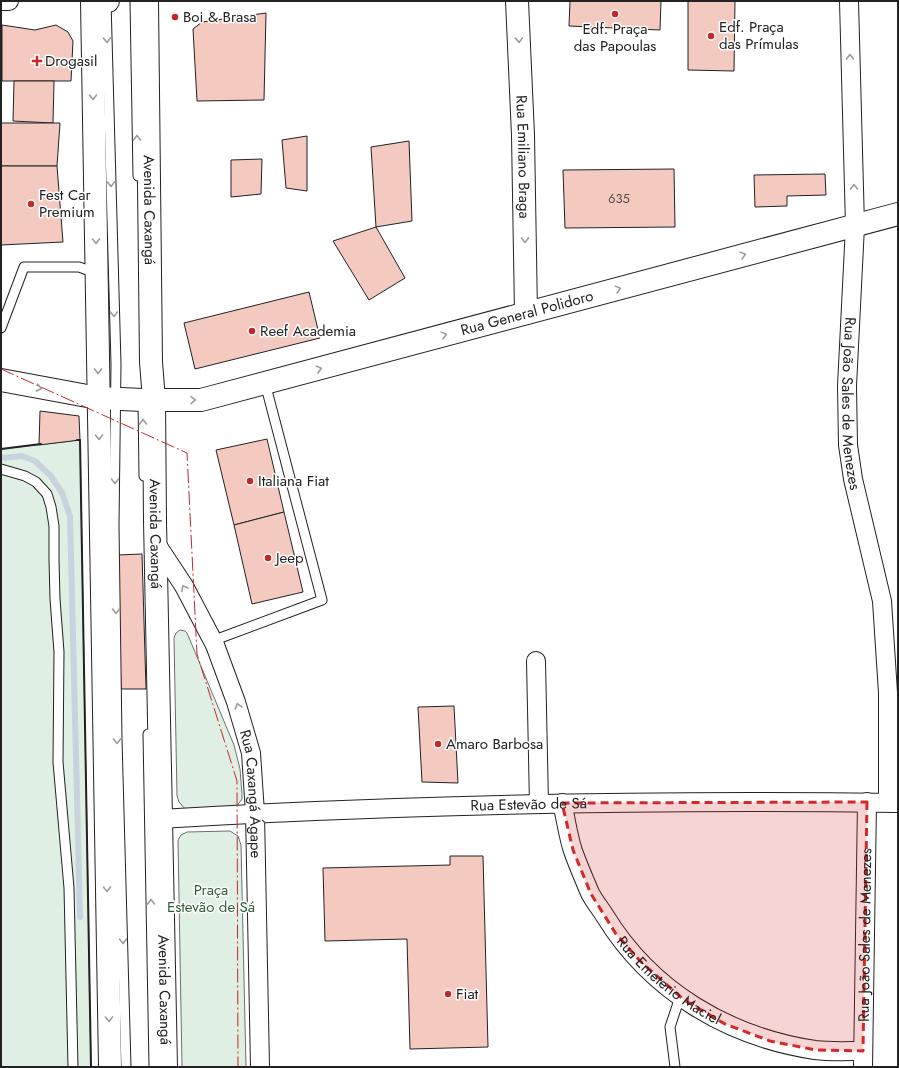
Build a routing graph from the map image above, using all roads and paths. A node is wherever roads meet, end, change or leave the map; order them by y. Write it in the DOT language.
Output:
graph roads {
  1 [pos="1,1"];
  2 [pos="9,1"];
  3 [pos="97,1"];
  4 [pos="135,1"];
  5 [pos="147,1"];
  6 [pos="517,1"];
  7 [pos="849,1"];
  8 [pos="138,182"];
  9 [pos="898,214"];
  10 [pos="854,226"];
  11 [pos="96,273"];
  12 [pos="526,313"];
  13 [pos="1,328"];
  14 [pos="1,380"];
  15 [pos="265,383"];
  16 [pos="147,398"];
  17 [pos="107,399"];
  18 [pos="1,469"];
  19 [pos="144,483"];
  20 [pos="155,542"];
  21 [pos="212,641"];
  22 [pos="536,661"];
  23 [pos="148,725"];
  24 [pos="867,802"];
  25 [pos="562,803"];
  26 [pos="893,803"];
  27 [pos="540,804"];
  28 [pos="255,813"];
  29 [pos="160,819"];
  30 [pos="680,997"];
  31 [pos="863,1059"];
  32 [pos="73,1067"];
  33 [pos="110,1067"];
  34 [pos="126,1067"];
  35 [pos="154,1067"];
  36 [pos="166,1067"];
  37 [pos="260,1067"];
  38 [pos="675,1067"];
  1 -- 2 [label="street"];
  3 -- 11 [label="main road, one-way"];
  3 -- 17 [label="lane, one-way"];
  8 -- 4 [label="lane, one-way"];
  5 -- 16 [label="main road, Avenida Caxangá"];
  6 -- 12 [label="main road, Rua Emiliano Braga, one-way"];
  10 -- 7 [label="street, Rua João Sales de Menezes, one-way"];
  9 -- 10 [label="main road, Rua General Polidoro"];
  12 -- 10 [label="main road, Rua General Polidoro, one-way"];
  10 -- 26 [label="street, Rua João Sales de Menezes"];
  11 -- 13 [label="lane"];
  11 -- 17 [label="main road, one-way"];
  15 -- 12 [label="main road, Rua General Polidoro, one-way"];
  14 -- 17 [label="main road, Rua General Polidoro, one-way"];
  16 -- 15 [label="main road, Rua General Polidoro, one-way"];
  15 -- 21 [label="lane"];
  16 -- 17 [label="main road, Rua General Polidoro"];
  19 -- 16 [label="lane, one-way"];
  16 -- 20 [label="main road, Avenida Caxangá"];
  17 -- 33 [label="main road, one-way"];
  17 -- 34 [label="lane, one-way"];
  18 -- 32 [label="lane"];
  21 -- 20 [label="street, Rua Caxangá Ágape, one-way"];
  20 -- 29 [label="main road, Avenida Caxangá"];
  28 -- 21 [label="street, Rua Caxangá Ágape, one-way"];
  22 -- 27 [label="street"];
  35 -- 23 [label="lane, one-way"];
  24 -- 25 [label="street, Rua Estevão de Sá"];
  24 -- 26 [label="street, Rua Estevão de Sá"];
  24 -- 31 [label="street, Rua João Sales de Menezes"];
  25 -- 27 [label="street, Rua Estevão de Sá"];
  25 -- 30 [label="street, Rua Emeterio Maciel"];
  27 -- 28 [label="street, Rua Estevão de Sá"];
  28 -- 29 [label="street, Rua Estevão de Sá"];
  28 -- 37 [label="street, Rua Caxangá Ágape"];
  29 -- 36 [label="main road, Avenida Caxangá"];
  30 -- 31 [label="street, Rua Emeterio Maciel"];
  30 -- 38 [label="lane"];
}
